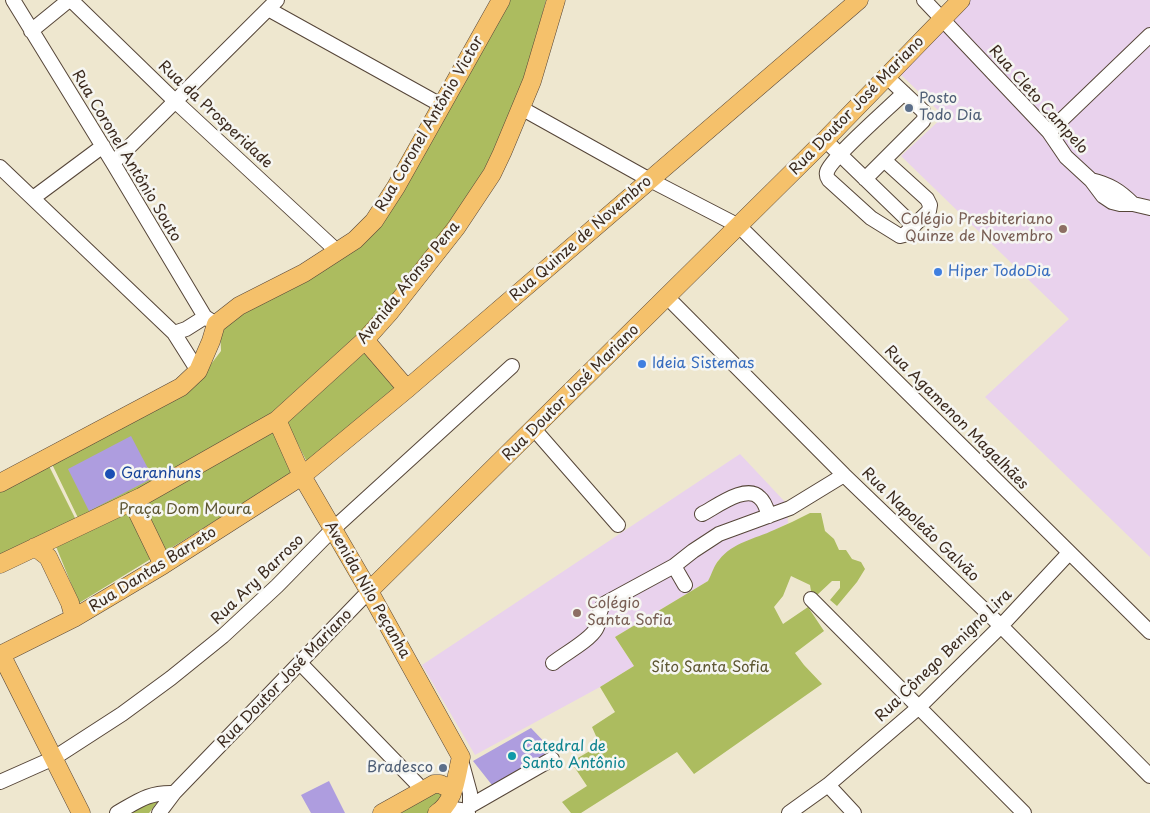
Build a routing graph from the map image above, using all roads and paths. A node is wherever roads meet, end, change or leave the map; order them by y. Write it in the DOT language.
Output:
graph roads {
  1 [pos="12,0"];
  2 [pos="70,0"];
  3 [pos="501,0"];
  4 [pos="556,0"];
  5 [pos="859,0"];
  6 [pos="924,0"];
  7 [pos="961,0"];
  8 [pos="273,4"];
  9 [pos="942,19"];
  10 [pos="31,31"];
  11 [pos="1150,35"];
  12 [pos="886,77"];
  13 [pos="904,93"];
  14 [pos="176,102"];
  15 [pos="441,105"];
  16 [pos="522,108"];
  17 [pos="1049,132"];
  18 [pos="825,140"];
  19 [pos="103,146"];
  20 [pos="840,154"];
  21 [pos="884,160"];
  22 [pos="113,163"];
  23 [pos="0,167"];
  24 [pos="865,179"];
  25 [pos="650,180"];
  26 [pos="32,198"];
  27 [pos="1150,208"];
  28 [pos="739,226"];
  29 [pos="914,226"];
  30 [pos="338,252"];
  31 [pos="668,298"];
  32 [pos="211,321"];
  33 [pos="174,333"];
  34 [pos="365,340"];
  35 [pos="512,366"];
  36 [pos="198,371"];
  37 [pos="407,388"];
  38 [pos="277,420"];
  39 [pos="534,429"];
  40 [pos="844,474"];
  41 [pos="302,476"];
  42 [pos="0,483"];
  43 [pos="132,501"];
  44 [pos="702,514"];
  45 [pos="769,516"];
  46 [pos="618,524"];
  47 [pos="332,530"];
  48 [pos="35,547"];
  49 [pos="1069,553"];
  50 [pos="0,564"];
  51 [pos="163,565"];
  52 [pos="674,566"];
  53 [pos="685,585"];
  54 [pos="369,591"];
  55 [pos="811,599"];
  56 [pos="74,618"];
  57 [pos="1001,626"];
  58 [pos="1150,632"];
  59 [pos="0,655"];
  60 [pos="300,663"];
  61 [pos="553,663"];
  62 [pos="918,708"];
  63 [pos="460,757"];
  64 [pos="54,758"];
  65 [pos="552,760"];
  66 [pos="1150,776"];
  67 [pos="0,782"];
  68 [pos="828,785"];
  69 [pos="178,789"];
  70 [pos="424,790"];
  71 [pos="453,790"];
  72 [pos="441,811"];
  73 [pos="469,811"];
  74 [pos="81,813"];
  75 [pos="117,813"];
  76 [pos="159,813"];
  77 [pos="382,813"];
  78 [pos="789,813"];
  79 [pos="854,813"];
  80 [pos="1024,813"];
  1 -- 10 [label="street, Rua Coronel Antônio Souto"];
  2 -- 10 [label="street"];
  2 -- 14 [label="street, Rua da Prosperidade"];
  3 -- 15 [label="main road, Rua Coronel Antônio Victor"];
  4 -- 16 [label="main road, Avenida Afonso Pena"];
  5 -- 25 [label="main road, Rua Quinze de Novembro"];
  6 -- 9 [label="street, Rua Cleto Campelo"];
  7 -- 9 [label="main road, Rua Doutor José Mariano"];
  8 -- 14 [label="street"];
  8 -- 15 [label="street"];
  9 -- 12 [label="main road, Rua Doutor José Mariano"];
  9 -- 17 [label="street, Rua Cleto Campelo"];
  10 -- 19 [label="street, Rua Coronel Antônio Souto"];
  11 -- 17 [label="street"];
  12 -- 13 [label="street"];
  12 -- 18 [label="main road, Rua Doutor José Mariano"];
  13 -- 20 [label="street"];
  13 -- 21 [label="street"];
  14 -- 22 [label="street"];
  14 -- 30 [label="street, Rua da Prosperidade"];
  15 -- 30 [label="main road, Rua Coronel Antônio Victor"];
  16 -- 25 [label="street, Rua Agamenon Magalhães"];
  16 -- 34 [label="main road, Avenida Afonso Pena"];
  17 -- 27 [label="street, Rua Cleto Campelo"];
  18 -- 20 [label="street"];
  18 -- 28 [label="main road, Rua Doutor José Mariano"];
  19 -- 22 [label="street, Rua Coronel Antônio Souto"];
  19 -- 26 [label="street"];
  20 -- 24 [label="street"];
  20 -- 29 [label="street"];
  21 -- 24 [label="street"];
  21 -- 29 [label="street"];
  22 -- 32 [label="street, Rua Coronel Antônio Souto"];
  23 -- 26 [label="street"];
  24 -- 29 [label="street"];
  25 -- 28 [label="street, Rua Agamenon Magalhães"];
  25 -- 37 [label="main road, Rua Quinze de Novembro"];
  26 -- 33 [label="street"];
  28 -- 31 [label="main road, Rua Doutor José Mariano"];
  28 -- 49 [label="street, Rua Agamenon Magalhães"];
  30 -- 32 [label="main road, Rua Coronel Antônio Victor"];
  31 -- 39 [label="main road, Rua Doutor José Mariano"];
  31 -- 40 [label="street, Rua Napoleão Galvão"];
  32 -- 33 [label="street"];
  32 -- 36 [label="main road"];
  33 -- 36 [label="street"];
  34 -- 37 [label="main road"];
  34 -- 38 [label="main road, Avenida Afonso Pena"];
  35 -- 47 [label="street, Rua Ary Barroso"];
  36 -- 42 [label="main road"];
  37 -- 41 [label="main road, Rua Quinze de Novembro"];
  38 -- 41 [label="main road, Avenida Nilo Peçanha"];
  38 -- 43 [label="main road, Avenida Afonso Pena"];
  39 -- 46 [label="street"];
  39 -- 54 [label="main road, Rua Doutor José Mariano"];
  40 -- 45 [label="street"];
  40 -- 57 [label="street, Rua Napoleão Galvão"];
  41 -- 47 [label="main road, Avenida Nilo Peçanha"];
  41 -- 51 [label="main road, Rua Dantas Barreto"];
  43 -- 48 [label="main road, Avenida Afonso Pena"];
  43 -- 51 [label="main road"];
  44 -- 45 [label="street"];
  45 -- 52 [label="street"];
  47 -- 54 [label="main road, Avenida Nilo Peçanha"];
  47 -- 64 [label="street, Rua Ary Barroso"];
  48 -- 50 [label="main road, Avenida Afonso Pena"];
  48 -- 56 [label="main road"];
  49 -- 57 [label="street, Rua Cônego Benigno Lira"];
  49 -- 58 [label="street, Rua Agamenon Magalhães"];
  51 -- 56 [label="main road, Rua Dantas Barreto"];
  52 -- 53 [label="street"];
  52 -- 61 [label="street"];
  54 -- 60 [label="street, Rua Doutor José Mariano"];
  54 -- 63 [label="main road, Avenida Nilo Peçanha"];
  55 -- 62 [label="street"];
  56 -- 59 [label="main road, Rua Dantas Barreto"];
  57 -- 62 [label="street, Rua Cônego Benigno Lira"];
  57 -- 66 [label="street, Rua Napoleão Galvão"];
  59 -- 64 [label="main road"];
  60 -- 69 [label="street, Rua Doutor José Mariano"];
  60 -- 70 [label="street"];
  62 -- 68 [label="street, Rua Cônego Benigno Lira"];
  62 -- 80 [label="street"];
  63 -- 71 [label="main road"];
  63 -- 73 [label="street"];
  64 -- 67 [label="street, Rua Ary Barroso"];
  64 -- 74 [label="main road"];
  65 -- 73 [label="street"];
  68 -- 78 [label="street, Rua Cônego Benigno Lira"];
  68 -- 79 [label="street"];
  69 -- 75 [label="street"];
  69 -- 76 [label="street, Rua Doutor José Mariano"];
  70 -- 71 [label="main road"];
  70 -- 77 [label="main road"];
  71 -- 72 [label="main road"];
  71 -- 73 [label="street"];
  72 -- 73 [label="street"];
}
